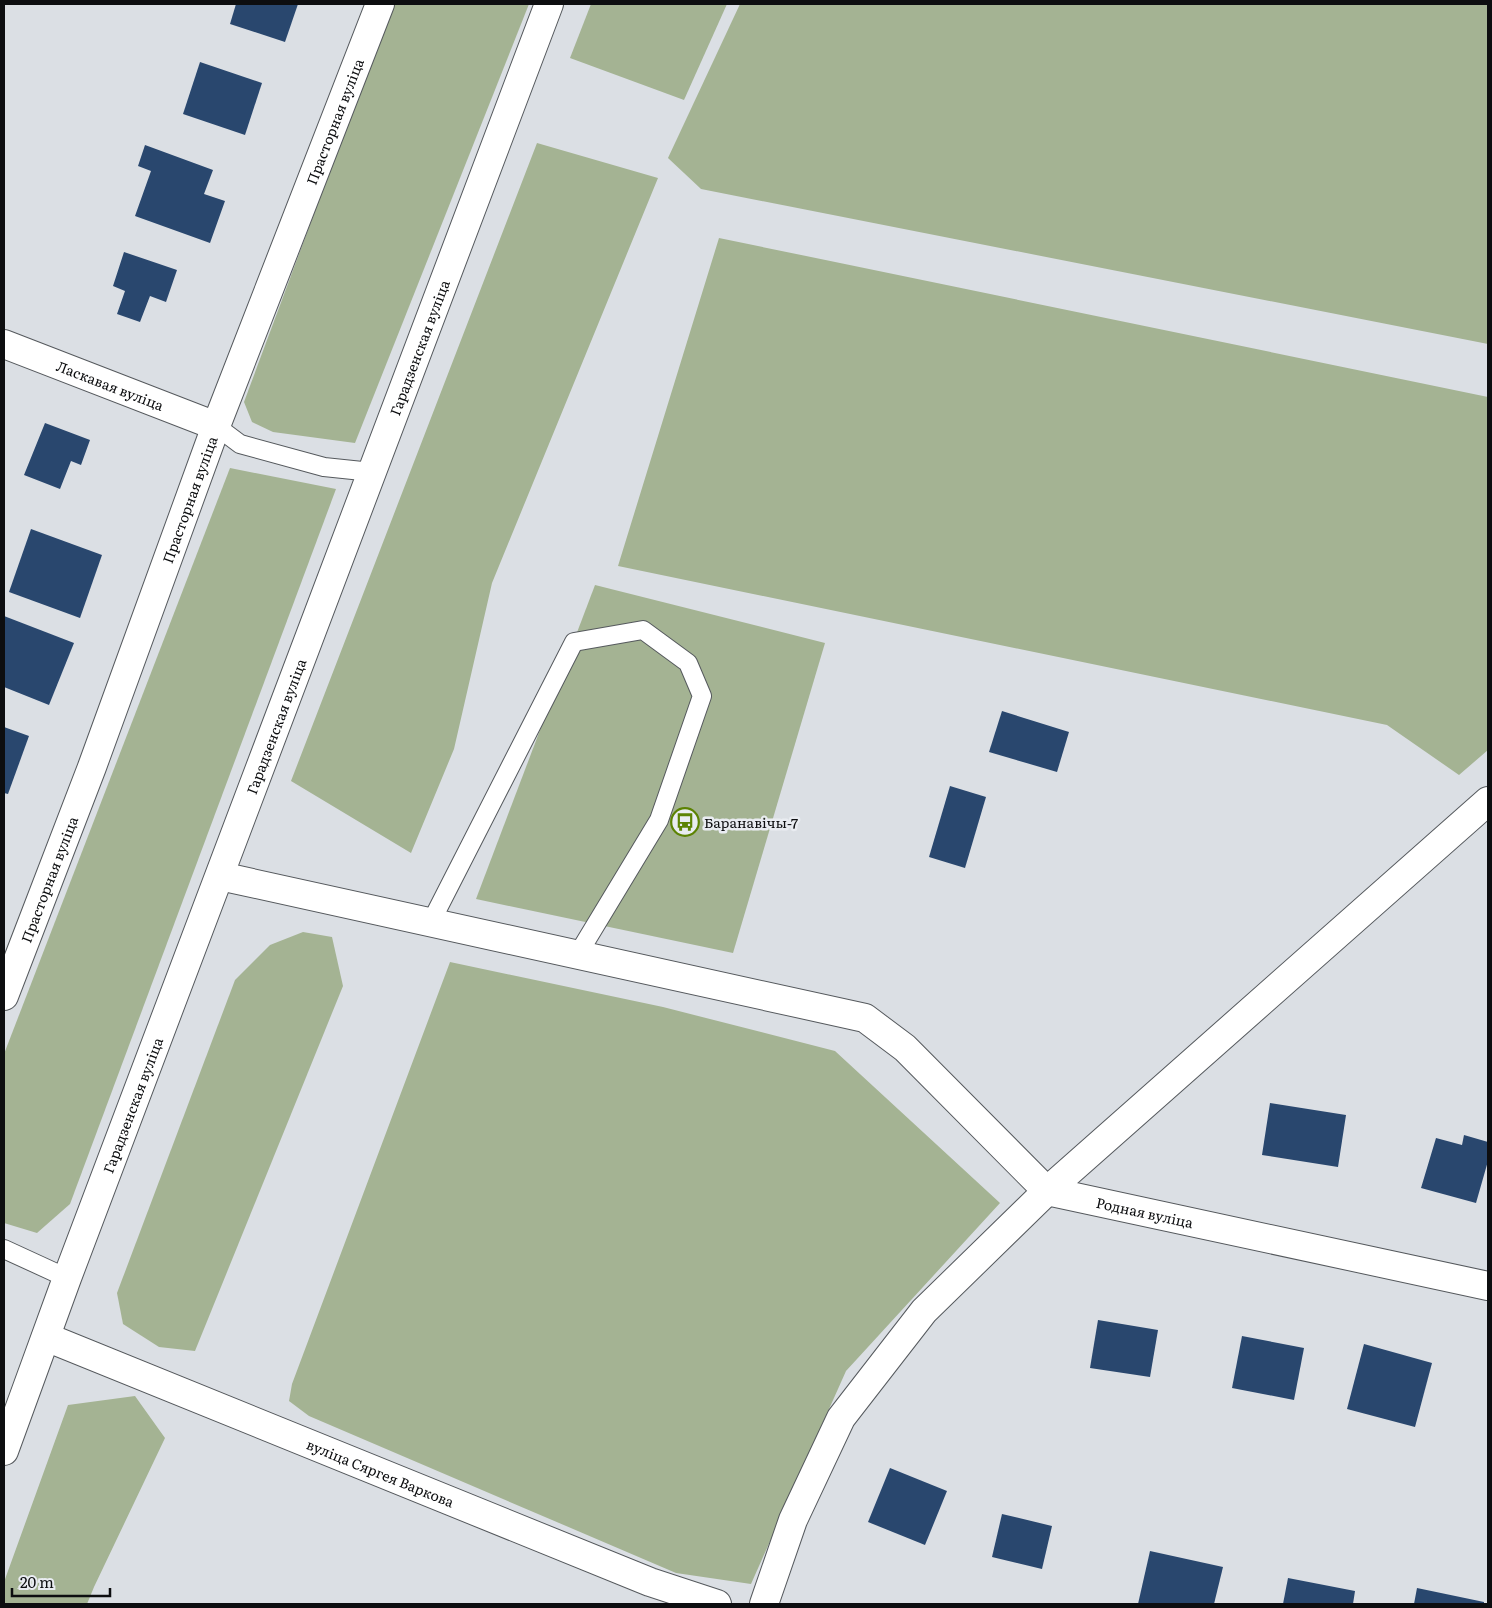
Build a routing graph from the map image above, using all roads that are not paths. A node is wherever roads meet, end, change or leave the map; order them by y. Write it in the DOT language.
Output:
graph roads {
  1 [pos="380,4"];
  2 [pos="549,4"];
  3 [pos="4,344"];
  4 [pos="216,426"];
  5 [pos="372,472"];
  6 [pos="1484,809"];
  7 [pos="220,876"];
  8 [pos="431,922"];
  9 [pos="578,954"];
  10 [pos="4,996"];
  11 [pos="1048,1191"];
  12 [pos="4,1249"];
  13 [pos="67,1278"];
  14 [pos="1488,1286"];
  15 [pos="46,1337"];
  16 [pos="4,1451"];
  17 [pos="717,1604"];
  18 [pos="764,1604"];
  1 -- 4 [label="street, Прасторная вуліца"];
  2 -- 5 [label="street, Гарадзенская вуліца"];
  3 -- 4 [label="street, Ласкавая вуліца"];
  4 -- 5 [label="lane"];
  4 -- 10 [label="street, Прасторная вуліца"];
  5 -- 7 [label="street, Гарадзенская вуліца"];
  6 -- 11 [label="street"];
  7 -- 8 [label="street"];
  7 -- 13 [label="street, Гарадзенская вуліца"];
  8 -- 9 [label="street"];
  8 -- 9 [label="lane"];
  9 -- 11 [label="street"];
  11 -- 14 [label="street, Родная вуліца"];
  11 -- 18 [label="street"];
  12 -- 13 [label="lane"];
  13 -- 15 [label="street, Гарадзенская вуліца"];
  15 -- 16 [label="street, Гарадзенская вуліца"];
  15 -- 17 [label="street, вуліца Сяргея Варкова"];
}
